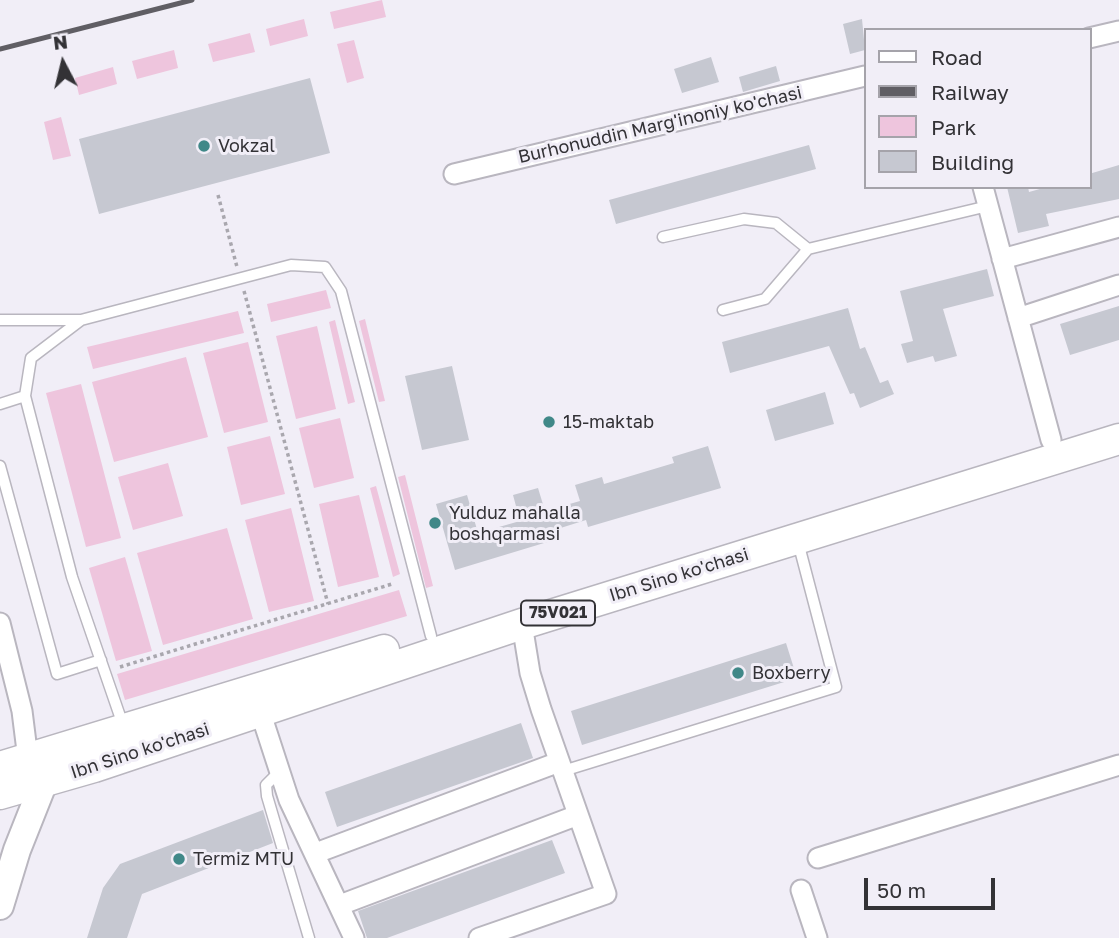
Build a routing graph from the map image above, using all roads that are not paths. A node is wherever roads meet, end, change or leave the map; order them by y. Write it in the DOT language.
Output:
graph roads {
  1 [pos="1119,31"];
  2 [pos="1091,38"];
  3 [pos="864,76"];
  4 [pos="454,174"];
  5 [pos="986,197"];
  6 [pos="1119,227"];
  7 [pos="663,237"];
  8 [pos="808,249"];
  9 [pos="1002,259"];
  10 [pos="1119,285"];
  11 [pos="723,310"];
  12 [pos="1017,318"];
  13 [pos="0,320"];
  14 [pos="82,320"];
  15 [pos="25,396"];
  16 [pos="0,404"];
  17 [pos="1119,419"];
  18 [pos="1119,439"];
  19 [pos="1051,440"];
  20 [pos="0,466"];
  21 [pos="797,538"];
  22 [pos="0,623"];
  23 [pos="522,624"];
  24 [pos="432,636"];
  25 [pos="101,660"];
  26 [pos="260,711"];
  27 [pos="124,728"];
  28 [pos="1119,765"];
  29 [pos="28,766"];
  30 [pos="561,766"];
  31 [pos="279,772"];
  32 [pos="0,794"];
  33 [pos="578,815"];
  34 [pos="316,853"];
  35 [pos="818,858"];
  36 [pos="802,890"];
  37 [pos="340,905"];
  38 [pos="0,906"];
  39 [pos="309,938"];
  40 [pos="354,938"];
  41 [pos="479,938"];
  42 [pos="817,938"];
  1 -- 2 [label="street"];
  3 -- 4 [label="street, Burhonuddin Marg'inoniy ko'chasi"];
  5 -- 8 [label="lane"];
  5 -- 9 [label="street"];
  6 -- 9 [label="street"];
  7 -- 8 [label="lane"];
  8 -- 11 [label="lane"];
  9 -- 12 [label="street"];
  10 -- 12 [label="street"];
  12 -- 19 [label="street"];
  13 -- 14 [label="lane"];
  14 -- 15 [label="lane"];
  14 -- 24 [label="lane"];
  15 -- 16 [label="lane"];
  15 -- 25 [label="lane"];
  17 -- 19 [label="main road, Ibn Sino ko'chasi / 75V021"];
  18 -- 21 [label="main road, Ibn Sino ko'chasi / 75V021"];
  19 -- 24 [label="main road, Ibn Sino ko'chasi / 75V021"];
  20 -- 25 [label="lane"];
  21 -- 23 [label="main road, Ibn Sino ko'chasi / 75V021"];
  21 -- 30 [label="lane"];
  22 -- 29 [label="street"];
  23 -- 26 [label="main road, Ibn Sino ko'chasi / 75V021"];
  23 -- 30 [label="street"];
  24 -- 27 [label="main road, Ibn Sino ko'chasi / 75V021"];
  25 -- 27 [label="lane"];
  26 -- 29 [label="main road, Ibn Sino ko'chasi / 75V021"];
  26 -- 31 [label="street"];
  27 -- 29 [label="main road, Ibn Sino ko'chasi / 75V021"];
  28 -- 35 [label="street"];
  29 -- 32 [label="main road, Ibn Sino ko'chasi / 75V021"];
  29 -- 38 [label="main road"];
  30 -- 33 [label="street"];
  30 -- 34 [label="street"];
  31 -- 34 [label="street"];
  31 -- 39 [label="lane"];
  33 -- 37 [label="street"];
  33 -- 41 [label="street"];
  34 -- 37 [label="street"];
  36 -- 42 [label="street"];
  37 -- 40 [label="street"];
}
